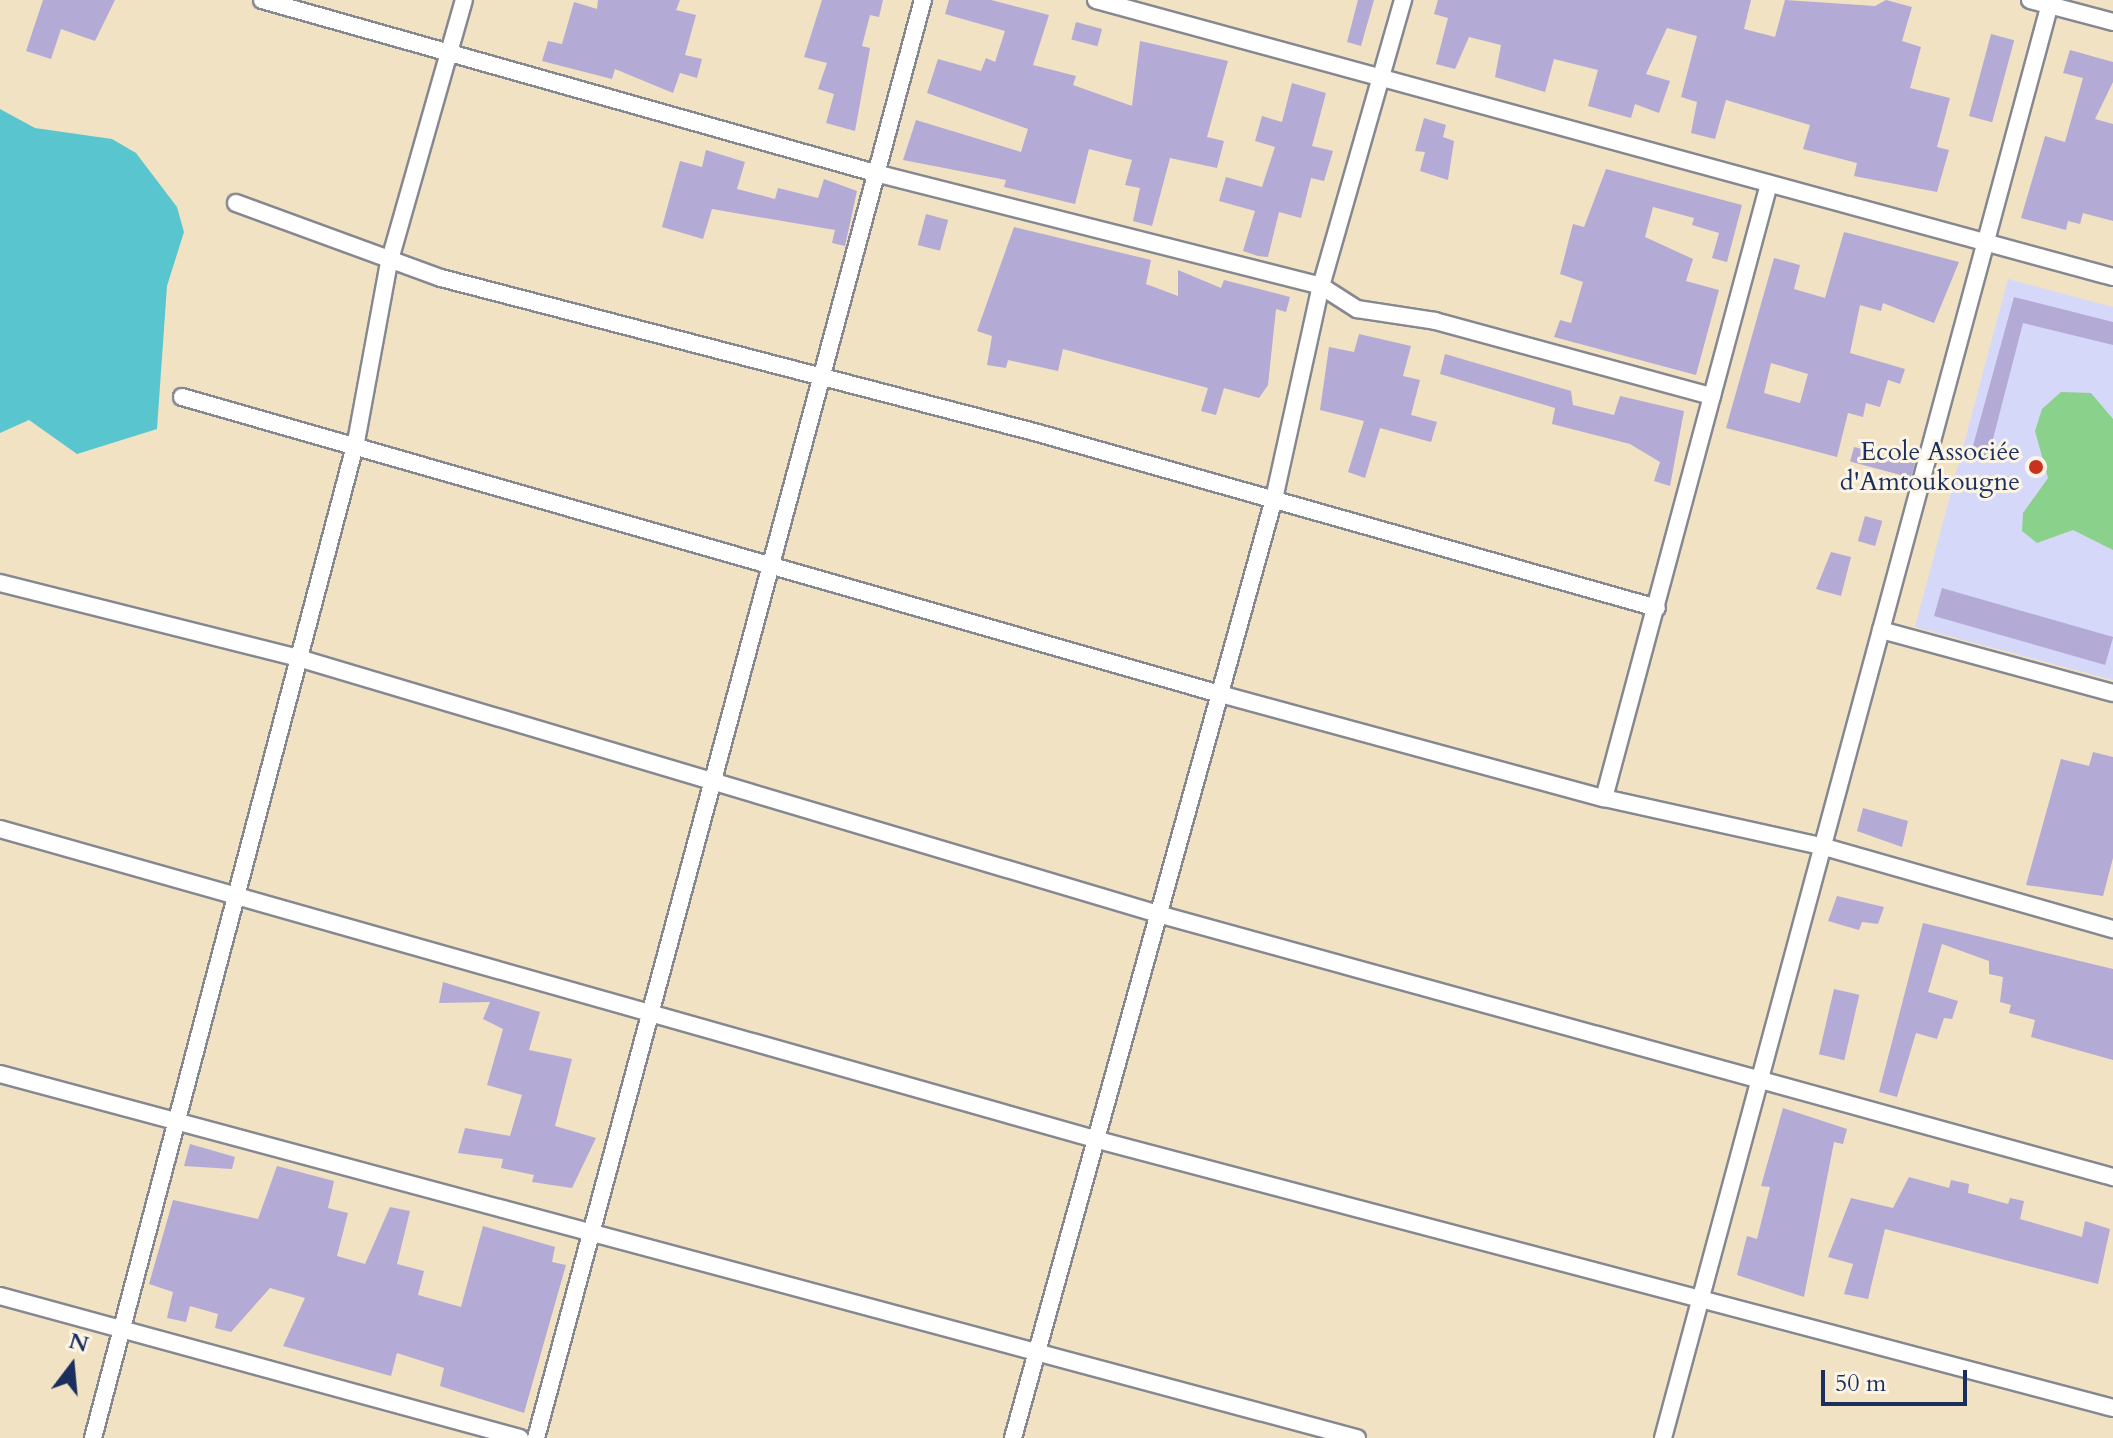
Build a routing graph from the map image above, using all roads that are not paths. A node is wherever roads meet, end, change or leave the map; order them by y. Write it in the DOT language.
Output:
graph roads {
  1 [pos="262,0"];
  2 [pos="464,0"];
  3 [pos="923,0"];
  4 [pos="1096,0"];
  5 [pos="1403,0"];
  6 [pos="2030,0"];
  7 [pos="2050,3"];
  8 [pos="2113,22"];
  9 [pos="448,57"];
  10 [pos="1381,82"];
  11 [pos="875,173"];
  12 [pos="1769,184"];
  13 [pos="236,203"];
  14 [pos="1988,244"];
  15 [pos="389,263"];
  16 [pos="2113,277"];
  17 [pos="1321,286"];
  18 [pos="822,377"];
  19 [pos="1712,396"];
  20 [pos="182,397"];
  21 [pos="356,442"];
  22 [pos="1274,499"];
  23 [pos="770,568"];
  24 [pos="0,583"];
  25 [pos="1657,608"];
  26 [pos="1881,630"];
  27 [pos="295,657"];
  28 [pos="2113,693"];
  29 [pos="1220,694"];
  30 [pos="713,780"];
  31 [pos="1604,798"];
  32 [pos="0,829"];
  33 [pos="1821,846"];
  34 [pos="233,895"];
  35 [pos="1158,914"];
  36 [pos="2113,929"];
  37 [pos="651,1013"];
  38 [pos="0,1074"];
  39 [pos="1757,1080"];
  40 [pos="176,1119"];
  41 [pos="1098,1140"];
  42 [pos="2113,1177"];
  43 [pos="592,1229"];
  44 [pos="0,1296"];
  45 [pos="1699,1300"];
  46 [pos="121,1329"];
  47 [pos="1038,1351"];
  48 [pos="2113,1408"];
  49 [pos="93,1438"];
  50 [pos="520,1438"];
  51 [pos="536,1438"];
  52 [pos="1013,1438"];
  53 [pos="1357,1438"];
  54 [pos="1663,1438"];
  1 -- 9 [label="street"];
  2 -- 9 [label="street"];
  3 -- 11 [label="street"];
  4 -- 10 [label="street"];
  5 -- 10 [label="street"];
  6 -- 7 [label="street"];
  7 -- 8 [label="street"];
  7 -- 14 [label="street"];
  9 -- 11 [label="street"];
  9 -- 15 [label="street"];
  10 -- 12 [label="street"];
  10 -- 17 [label="street"];
  11 -- 17 [label="street"];
  11 -- 18 [label="street"];
  12 -- 14 [label="street"];
  12 -- 19 [label="street"];
  13 -- 15 [label="street"];
  14 -- 16 [label="street"];
  14 -- 26 [label="street"];
  15 -- 18 [label="street"];
  15 -- 21 [label="street"];
  17 -- 19 [label="street"];
  17 -- 22 [label="street"];
  18 -- 22 [label="street"];
  18 -- 23 [label="street"];
  19 -- 25 [label="street"];
  20 -- 21 [label="street"];
  21 -- 23 [label="street"];
  21 -- 27 [label="street"];
  22 -- 25 [label="street"];
  22 -- 29 [label="street"];
  23 -- 29 [label="street"];
  23 -- 30 [label="street"];
  24 -- 27 [label="street"];
  25 -- 31 [label="street"];
  26 -- 28 [label="street"];
  26 -- 33 [label="street"];
  27 -- 30 [label="street"];
  27 -- 34 [label="street"];
  29 -- 31 [label="street"];
  29 -- 35 [label="street"];
  30 -- 35 [label="street"];
  30 -- 37 [label="street"];
  31 -- 33 [label="street"];
  32 -- 34 [label="street"];
  33 -- 36 [label="street"];
  33 -- 39 [label="street"];
  34 -- 37 [label="street"];
  34 -- 40 [label="street"];
  35 -- 39 [label="street"];
  35 -- 41 [label="street"];
  37 -- 41 [label="street"];
  37 -- 43 [label="street"];
  38 -- 40 [label="street"];
  39 -- 42 [label="street"];
  39 -- 45 [label="street"];
  40 -- 43 [label="street"];
  40 -- 46 [label="street"];
  41 -- 45 [label="street"];
  41 -- 47 [label="street"];
  43 -- 47 [label="street"];
  43 -- 51 [label="street"];
  44 -- 46 [label="street"];
  45 -- 48 [label="street"];
  45 -- 54 [label="street"];
  46 -- 49 [label="street"];
  46 -- 50 [label="street"];
  47 -- 52 [label="street"];
  47 -- 53 [label="street"];
}
